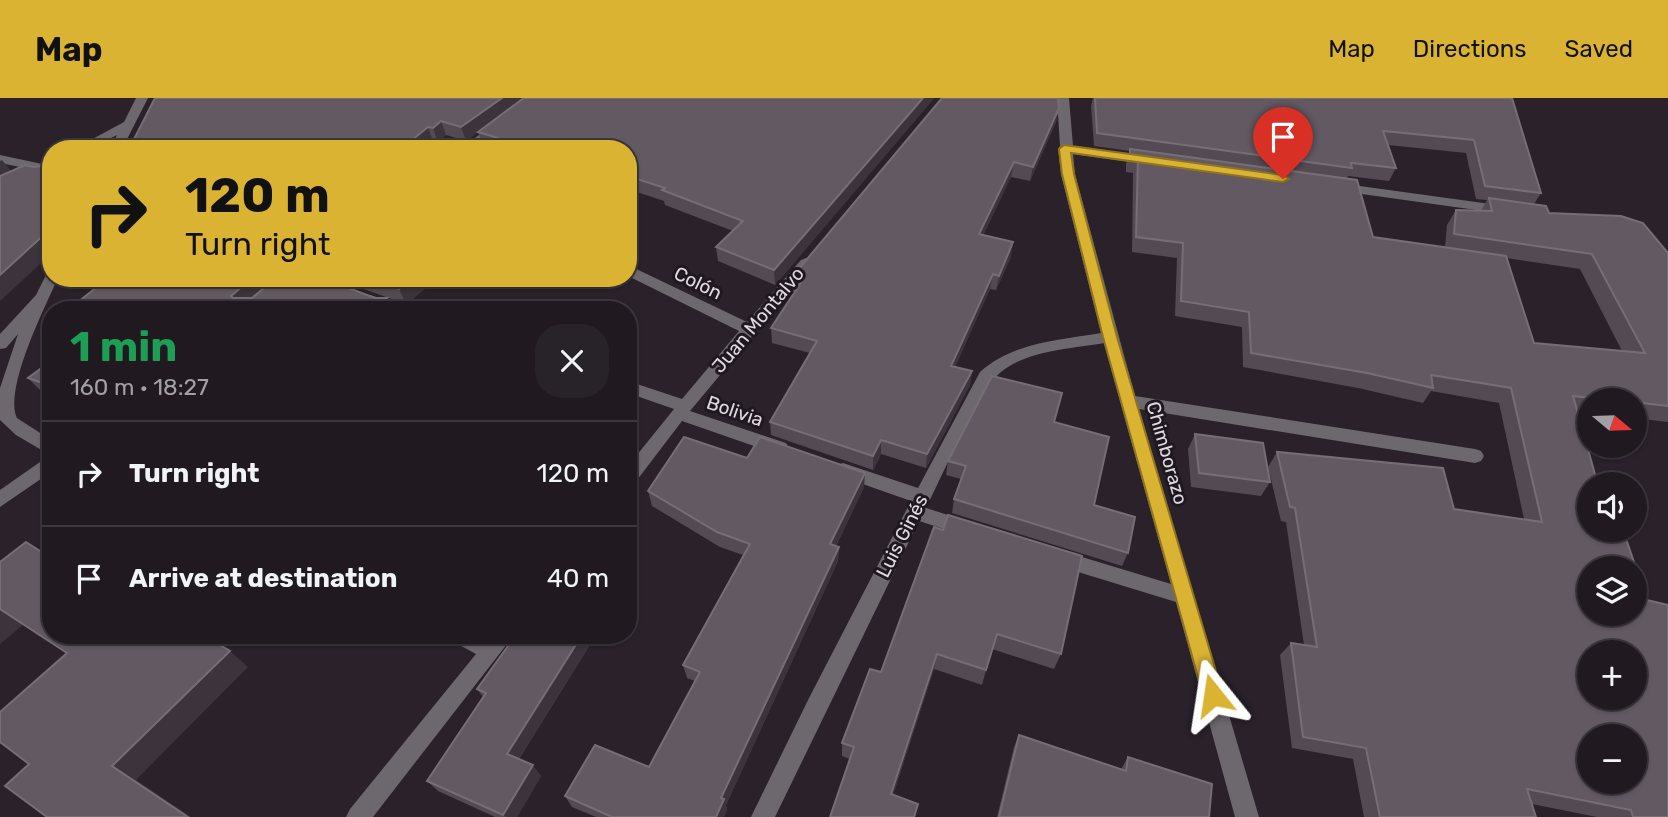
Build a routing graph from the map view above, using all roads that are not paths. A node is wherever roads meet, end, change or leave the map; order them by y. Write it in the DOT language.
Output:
graph roads {
  1 [pos="142,98"];
  2 [pos="537,98"];
  3 [pos="1059,102"];
  4 [pos="129,124"];
  5 [pos="98,140"];
  6 [pos="121,140"];
  7 [pos="479,140"];
  8 [pos="1064,149"];
  9 [pos="0,159"];
  10 [pos="1160,162"];
  11 [pos="42,165"];
  12 [pos="42,168"];
  13 [pos="1324,185"];
  14 [pos="0,189"];
  15 [pos="1515,211"];
  16 [pos="812,256"];
  17 [pos="637,274"];
  18 [pos="47,287"];
  19 [pos="354,294"];
  20 [pos="42,297"];
  21 [pos="374,301"];
  22 [pos="750,330"];
  23 [pos="1110,337"];
  24 [pos="0,344"];
  25 [pos="637,391"];
  26 [pos="1130,401"];
  27 [pos="682,410"];
  28 [pos="0,424"];
  29 [pos="42,444"];
  30 [pos="42,445"];
  31 [pos="794,453"];
  32 [pos="1475,456"];
  33 [pos="820,462"];
  34 [pos="637,468"];
  35 [pos="42,469"];
  36 [pos="0,500"];
  37 [pos="919,505"];
  38 [pos="980,533"];
  39 [pos="1044,553"];
  40 [pos="1186,597"];
  41 [pos="496,644"];
  42 [pos="358,817"];
  43 [pos="763,817"];
  44 [pos="1247,817"];
  1 -- 4 [label="street"];
  2 -- 7 [label="street"];
  3 -- 8 [label="street, Chimborazo"];
  4 -- 5 [label="street"];
  4 -- 6 [label="street"];
  8 -- 10 [label="street"];
  8 -- 23 [label="street, Chimborazo"];
  9 -- 11 [label="street"];
  12 -- 14 [label="street"];
  13 -- 15 [label="street"];
  16 -- 22 [label="street, Juan Montalvo"];
  17 -- 22 [label="street, Colón"];
  18 -- 20 [label="street"];
  19 -- 21 [label="street"];
  20 -- 24 [label="street"];
  20 -- 29 [label="street"];
  22 -- 27 [label="street, Juan Montalvo"];
  23 -- 26 [label="street, Chimborazo"];
  23 -- 37 [label="street, Luis Ginés"];
  25 -- 27 [label="street, Bolivia"];
  26 -- 32 [label="street"];
  26 -- 40 [label="street, Chimborazo"];
  27 -- 31 [label="street, Bolivia"];
  27 -- 34 [label="street, Juan Montalvo"];
  28 -- 30 [label="street"];
  33 -- 37 [label="street"];
  35 -- 36 [label="street"];
  37 -- 38 [label="street"];
  37 -- 43 [label="street, Luis Ginés"];
  39 -- 40 [label="street"];
  40 -- 44 [label="street, Chimborazo"];
  41 -- 42 [label="street"];
}
